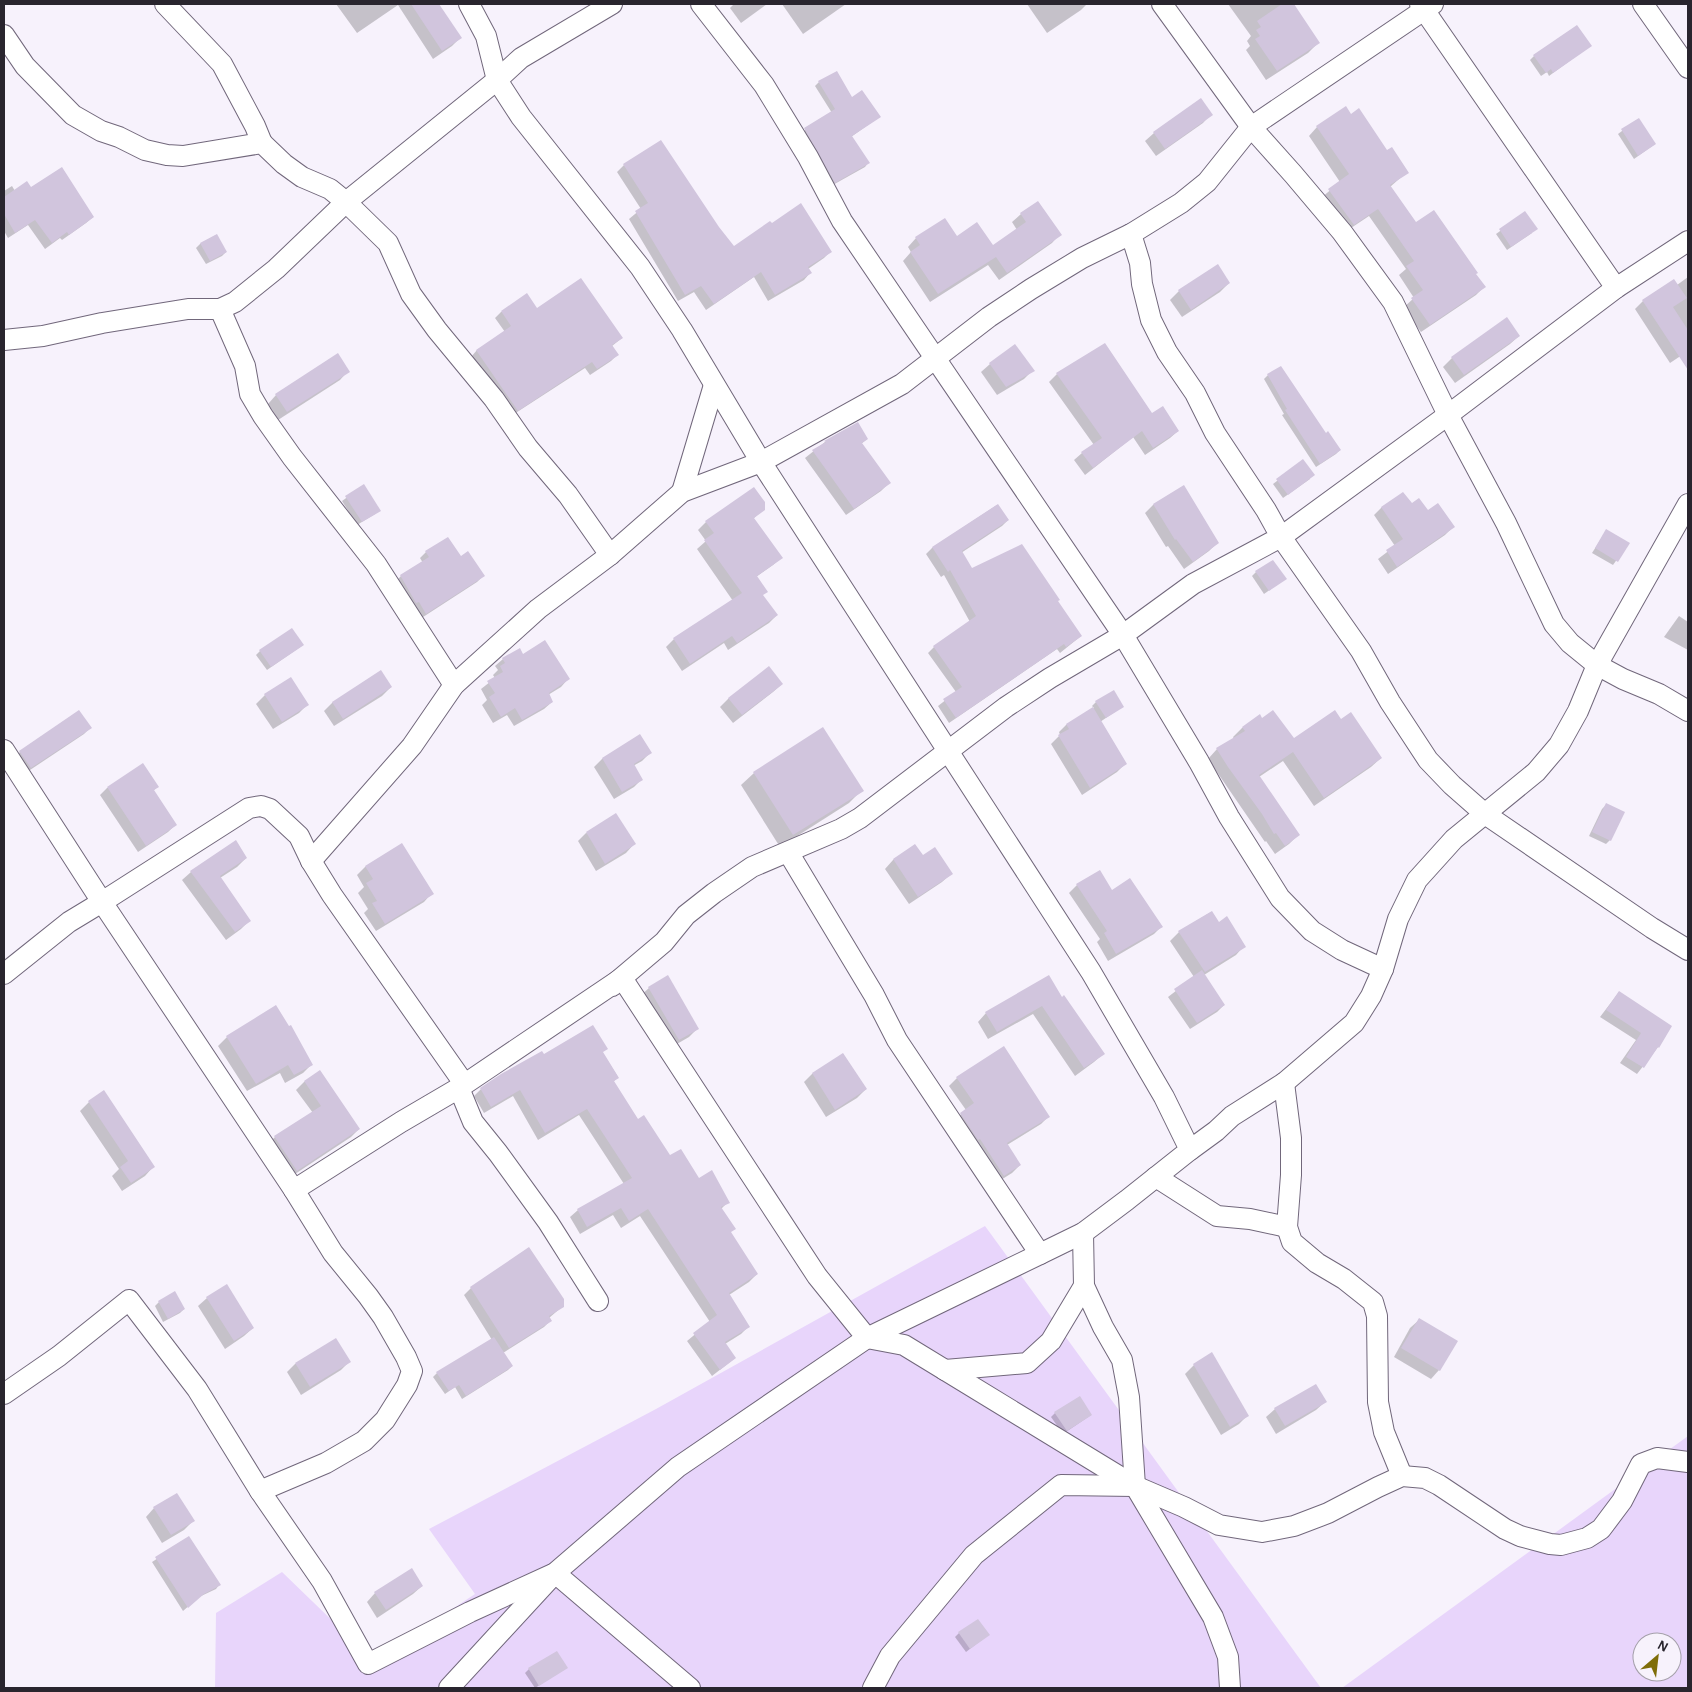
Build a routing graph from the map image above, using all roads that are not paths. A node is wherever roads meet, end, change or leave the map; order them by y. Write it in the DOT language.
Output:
graph roads {
  1 [pos="165,4"];
  2 [pos="469,4"];
  3 [pos="612,4"];
  4 [pos="701,4"];
  5 [pos="1162,4"];
  6 [pos="1642,4"];
  7 [pos="1426,6"];
  8 [pos="4,35"];
  9 [pos="1688,68"];
  10 [pos="496,80"];
  11 [pos="1251,128"];
  12 [pos="262,143"];
  13 [pos="346,202"];
  14 [pos="1131,234"];
  15 [pos="1688,241"];
  16 [pos="1616,288"];
  17 [pos="220,308"];
  18 [pos="4,340"];
  19 [pos="935,358"];
  20 [pos="714,385"];
  21 [pos="1448,415"];
  22 [pos="761,462"];
  23 [pos="682,492"];
  24 [pos="1688,504"];
  25 [pos="1281,537"];
  26 [pos="610,555"];
  27 [pos="1123,635"];
  28 [pos="1596,665"];
  29 [pos="454,684"];
  30 [pos="1688,711"];
  31 [pos="4,750"];
  32 [pos="948,751"];
  33 [pos="1485,814"];
  34 [pos="788,852"];
  35 [pos="311,861"];
  36 [pos="102,902"];
  37 [pos="1688,950"];
  38 [pos="1383,969"];
  39 [pos="4,974"];
  40 [pos="622,978"];
  41 [pos="1284,1083"];
  42 [pos="461,1085"];
  43 [pos="1190,1150"];
  44 [pos="1156,1178"];
  45 [pos="294,1190"];
  46 [pos="1287,1227"];
  47 [pos="1084,1233"];
  48 [pos="1040,1254"];
  49 [pos="1084,1286"];
  50 [pos="598,1301"];
  51 [pos="867,1338"];
  52 [pos="945,1370"];
  53 [pos="4,1394"];
  54 [pos="1688,1462"];
  55 [pos="1402,1476"];
  56 [pos="1135,1486"];
  57 [pos="260,1491"];
  58 [pos="555,1573"];
  59 [pos="449,1688"];
  60 [pos="690,1688"];
  61 [pos="873,1688"];
  62 [pos="1230,1688"];
  1 -- 12 [label="street"];
  2 -- 10 [label="street"];
  3 -- 10 [label="street"];
  4 -- 19 [label="street"];
  5 -- 11 [label="street"];
  6 -- 9 [label="street"];
  7 -- 11 [label="street"];
  7 -- 16 [label="street"];
  8 -- 12 [label="street"];
  10 -- 13 [label="street"];
  10 -- 20 [label="street"];
  11 -- 14 [label="street"];
  11 -- 21 [label="street"];
  12 -- 13 [label="street"];
  13 -- 17 [label="street"];
  13 -- 26 [label="street"];
  14 -- 19 [label="street"];
  14 -- 25 [label="street"];
  15 -- 16 [label="street"];
  16 -- 21 [label="street"];
  17 -- 18 [label="street"];
  17 -- 29 [label="street"];
  19 -- 22 [label="street"];
  19 -- 27 [label="street"];
  20 -- 22 [label="street"];
  20 -- 23 [label="street"];
  21 -- 25 [label="street"];
  21 -- 28 [label="street"];
  22 -- 23 [label="street"];
  22 -- 32 [label="street"];
  23 -- 26 [label="street"];
  24 -- 28 [label="street"];
  25 -- 27 [label="street"];
  25 -- 33 [label="street"];
  26 -- 29 [label="street"];
  27 -- 32 [label="street"];
  27 -- 38 [label="street"];
  28 -- 30 [label="street"];
  28 -- 33 [label="street"];
  29 -- 35 [label="street"];
  31 -- 36 [label="street"];
  32 -- 34 [label="street"];
  32 -- 43 [label="street"];
  33 -- 37 [label="street"];
  33 -- 38 [label="street"];
  34 -- 40 [label="street"];
  34 -- 48 [label="street"];
  35 -- 36 [label="street"];
  35 -- 42 [label="street"];
  36 -- 39 [label="street"];
  36 -- 45 [label="street"];
  38 -- 41 [label="street"];
  40 -- 42 [label="street"];
  40 -- 51 [label="street"];
  41 -- 43 [label="street"];
  41 -- 46 [label="street"];
  42 -- 45 [label="street"];
  42 -- 50 [label="street"];
  43 -- 44 [label="street"];
  44 -- 46 [label="street"];
  44 -- 47 [label="street"];
  45 -- 57 [label="street"];
  46 -- 55 [label="street"];
  47 -- 48 [label="street"];
  47 -- 49 [label="street"];
  48 -- 51 [label="street"];
  49 -- 52 [label="street"];
  49 -- 56 [label="street"];
  51 -- 52 [label="street"];
  51 -- 58 [label="street"];
  52 -- 56 [label="street"];
  53 -- 57 [label="street"];
  54 -- 55 [label="street"];
  55 -- 56 [label="street"];
  56 -- 61 [label="street"];
  56 -- 62 [label="street"];
  57 -- 58 [label="street"];
  58 -- 59 [label="street"];
  58 -- 60 [label="street"];
}
